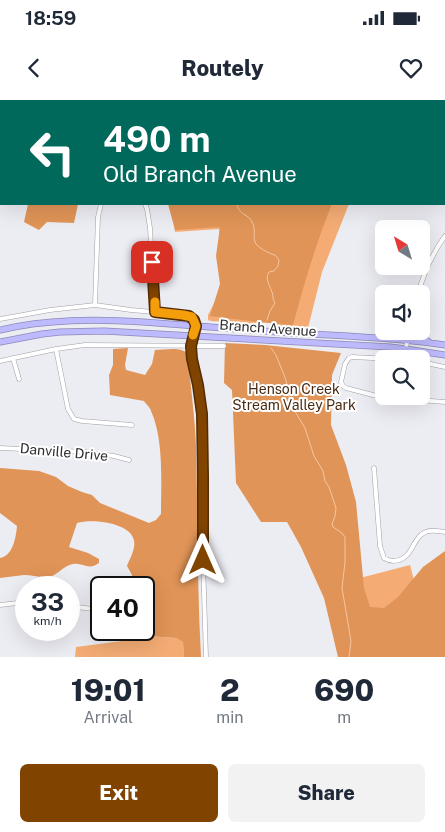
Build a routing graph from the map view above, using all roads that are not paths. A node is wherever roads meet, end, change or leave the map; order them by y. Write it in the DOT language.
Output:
graph roads {
  1 [pos="100,205"];
  2 [pos="145,205"];
  3 [pos="445,236"];
  4 [pos="420,285"];
  5 [pos="95,305"];
  6 [pos="155,312"];
  7 [pos="0,319"];
  8 [pos="196,326"];
  9 [pos="0,330"];
  10 [pos="193,336"];
  11 [pos="375,338"];
  12 [pos="408,340"];
  13 [pos="426,340"];
  14 [pos="0,342"];
  15 [pos="431,343"];
  16 [pos="445,345"];
  17 [pos="191,346"];
  18 [pos="224,346"];
  19 [pos="56,349"];
  20 [pos="406,349"];
  21 [pos="445,355"];
  22 [pos="13,358"];
  23 [pos="375,358"];
  24 [pos="0,361"];
  25 [pos="430,364"];
  26 [pos="445,367"];
  27 [pos="19,379"];
  28 [pos="375,395"];
  29 [pos="430,401"];
  30 [pos="445,402"];
  31 [pos="132,425"];
  32 [pos="0,448"];
  33 [pos="128,460"];
  34 [pos="374,468"];
  35 [pos="445,532"];
  36 [pos="15,604"];
  37 [pos="0,606"];
  38 [pos="206,657"];
  1 -- 5 [label="street"];
  2 -- 6 [label="street"];
  3 -- 4 [label="street"];
  5 -- 6 [label="street"];
  5 -- 7 [label="street"];
  6 -- 8 [label="street"];
  8 -- 9 [label="highway, Branch Avenue"];
  8 -- 10 [label="street"];
  8 -- 11 [label="highway, Branch Avenue"];
  10 -- 14 [label="highway, Branch Avenue"];
  10 -- 17 [label="street"];
  10 -- 20 [label="highway, Branch Avenue"];
  12 -- 15 [label="highway, Branch Avenue"];
  12 -- 20 [label="street"];
  13 -- 15 [label="highway"];
  15 -- 16 [label="highway, Branch Avenue"];
  17 -- 18 [label="street"];
  17 -- 19 [label="street"];
  17 -- 38 [label="street"];
  19 -- 22 [label="street"];
  19 -- 31 [label="street"];
  20 -- 21 [label="highway, Branch Avenue"];
  22 -- 24 [label="street"];
  22 -- 27 [label="street"];
  23 -- 28 [label="street"];
  25 -- 26 [label="street"];
  29 -- 30 [label="street"];
  32 -- 33 [label="street, Danville Drive"];
  34 -- 35 [label="street"];
  36 -- 37 [label="street"];
}
